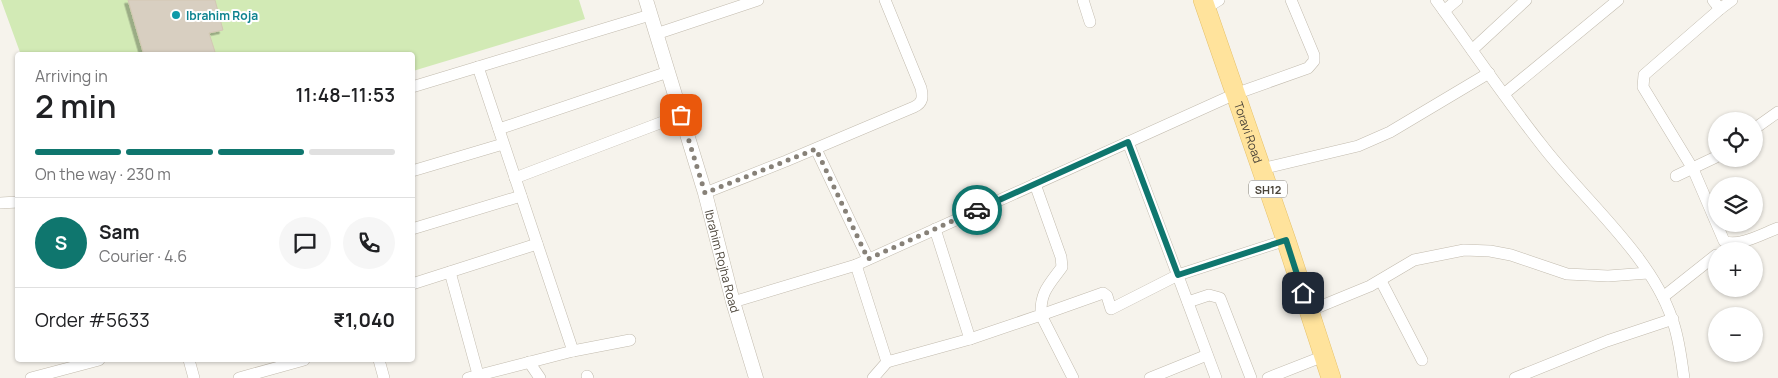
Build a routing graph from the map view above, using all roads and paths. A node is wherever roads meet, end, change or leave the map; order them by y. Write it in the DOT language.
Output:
graph roads {
  1 [pos="646,0"];
  2 [pos="758,0"];
  3 [pos="885,0"];
  4 [pos="1082,0"];
  5 [pos="1291,0"];
  6 [pos="1436,0"];
  7 [pos="1457,0"];
  8 [pos="1526,0"];
  9 [pos="1618,0"];
  10 [pos="1732,0"];
  11 [pos="1210,3"];
  12 [pos="1716,5"];
  13 [pos="1444,11"];
  14 [pos="650,15"];
  15 [pos="1090,22"];
  16 [pos="656,34"];
  17 [pos="1472,50"];
  18 [pos="478,67"];
  19 [pos="668,72"];
  20 [pos="1489,73"];
  21 [pos="415,85"];
  22 [pos="1235,94"];
  23 [pos="1504,94"];
  24 [pos="1778,112"];
  25 [pos="681,115"];
  26 [pos="1763,123"];
  27 [pos="499,129"];
  28 [pos="1128,142"];
  29 [pos="504,144"];
  30 [pos="816,149"];
  31 [pos="1708,160"];
  32 [pos="1693,168"];
  33 [pos="1261,169"];
  34 [pos="415,170"];
  35 [pos="1676,176"];
  36 [pos="515,178"];
  37 [pos="1035,184"];
  38 [pos="705,193"];
  39 [pos="521,196"];
  40 [pos="15,202"];
  41 [pos="0,204"];
  42 [pos="415,228"];
  43 [pos="1778,228"];
  44 [pos="935,229"];
  45 [pos="1286,240"];
  46 [pos="1724,242"];
  47 [pos="1740,242"];
  48 [pos="537,244"];
  49 [pos="868,259"];
  50 [pos="1708,261"];
  51 [pos="856,265"];
  52 [pos="450,272"];
  53 [pos="1648,273"];
  54 [pos="1178,275"];
  55 [pos="1381,280"];
  56 [pos="415,283"];
  57 [pos="1663,297"];
  58 [pos="733,302"];
  59 [pos="1188,302"];
  60 [pos="1309,310"];
  61 [pos="1041,315"];
  62 [pos="1673,319"];
  63 [pos="970,339"];
  64 [pos="630,340"];
  65 [pos="573,351"];
  66 [pos="1207,355"];
  67 [pos="1324,356"];
  68 [pos="1422,360"];
  69 [pos="91,362"];
  70 [pos="190,362"];
  71 [pos="297,362"];
  72 [pos="380,362"];
  73 [pos="529,362"];
  74 [pos="887,362"];
  75 [pos="475,377"];
  76 [pos="31,378"];
  77 [pos="194,378"];
  78 [pos="238,378"];
  79 [pos="384,378"];
  80 [pos="540,378"];
  81 [pos="756,378"];
  82 [pos="873,378"];
  83 [pos="1073,378"];
  84 [pos="1150,378"];
  85 [pos="1216,378"];
  86 [pos="1252,378"];
  87 [pos="1268,378"];
  88 [pos="1331,378"];
  89 [pos="1515,378"];
  90 [pos="1684,378"];
  1 -- 14 [label="street, Ibrahim Rojha Road"];
  2 -- 16 [label="street"];
  3 -- 30 [label="street"];
  4 -- 15 [label="street"];
  5 -- 22 [label="street"];
  6 -- 13 [label="street"];
  7 -- 13 [label="street"];
  8 -- 17 [label="street"];
  9 -- 23 [label="street"];
  10 -- 12 [label="street"];
  11 -- 22 [label="main road, Toravi Road / SH12"];
  12 -- 32 [label="street"];
  13 -- 17 [label="street"];
  14 -- 16 [label="street, Ibrahim Rojha Road"];
  14 -- 18 [label="street"];
  16 -- 19 [label="street, Ibrahim Rojha Road"];
  17 -- 20 [label="street"];
  18 -- 21 [label="street"];
  18 -- 27 [label="street"];
  19 -- 25 [label="street, Ibrahim Rojha Road"];
  19 -- 27 [label="street"];
  20 -- 23 [label="street"];
  20 -- 33 [label="street"];
  22 -- 28 [label="street"];
  22 -- 33 [label="main road, Toravi Road / SH12"];
  23 -- 53 [label="street"];
  24 -- 26 [label="street"];
  25 -- 36 [label="street"];
  25 -- 38 [label="street, Ibrahim Rojha Road"];
  27 -- 29 [label="street"];
  28 -- 37 [label="street"];
  28 -- 54 [label="street"];
  29 -- 34 [label="street"];
  29 -- 36 [label="street"];
  30 -- 38 [label="street"];
  30 -- 49 [label="street"];
  31 -- 32 [label="street"];
  32 -- 35 [label="street"];
  32 -- 46 [label="street"];
  33 -- 45 [label="main road, Toravi Road / SH12"];
  36 -- 39 [label="street"];
  37 -- 44 [label="street"];
  37 -- 61 [label="street"];
  38 -- 58 [label="street, Ibrahim Rojha Road"];
  39 -- 42 [label="street"];
  39 -- 48 [label="street"];
  40 -- 41 [label="street"];
  43 -- 47 [label="street"];
  44 -- 49 [label="street"];
  44 -- 63 [label="street"];
  45 -- 54 [label="street"];
  45 -- 60 [label="main road, Toravi Road / SH12"];
  48 -- 52 [label="street"];
  48 -- 65 [label="street"];
  49 -- 51 [label="street"];
  50 -- 57 [label="street"];
  51 -- 58 [label="street"];
  51 -- 74 [label="street"];
  52 -- 56 [label="street"];
  52 -- 75 [label="street"];
  53 -- 55 [label="street"];
  53 -- 57 [label="street"];
  54 -- 59 [label="street"];
  54 -- 61 [label="street"];
  55 -- 60 [label="street"];
  55 -- 68 [label="street"];
  57 -- 62 [label="street"];
  58 -- 81 [label="street, Ibrahim Rojha Road"];
  59 -- 66 [label="street"];
  59 -- 86 [label="street"];
  60 -- 67 [label="main road, Toravi Road / SH12"];
  61 -- 63 [label="street"];
  61 -- 83 [label="street"];
  62 -- 89 [label="street"];
  62 -- 90 [label="street"];
  63 -- 74 [label="street"];
  64 -- 65 [label="street"];
  65 -- 73 [label="street"];
  66 -- 84 [label="street"];
  66 -- 85 [label="street"];
  67 -- 87 [label="street"];
  67 -- 88 [label="main road, Toravi Road / SH12"];
  69 -- 76 [label="street"];
  70 -- 77 [label="street"];
  71 -- 78 [label="street"];
  72 -- 79 [label="street"];
  73 -- 75 [label="street"];
  73 -- 80 [label="street"];
  74 -- 82 [label="street"];
}
